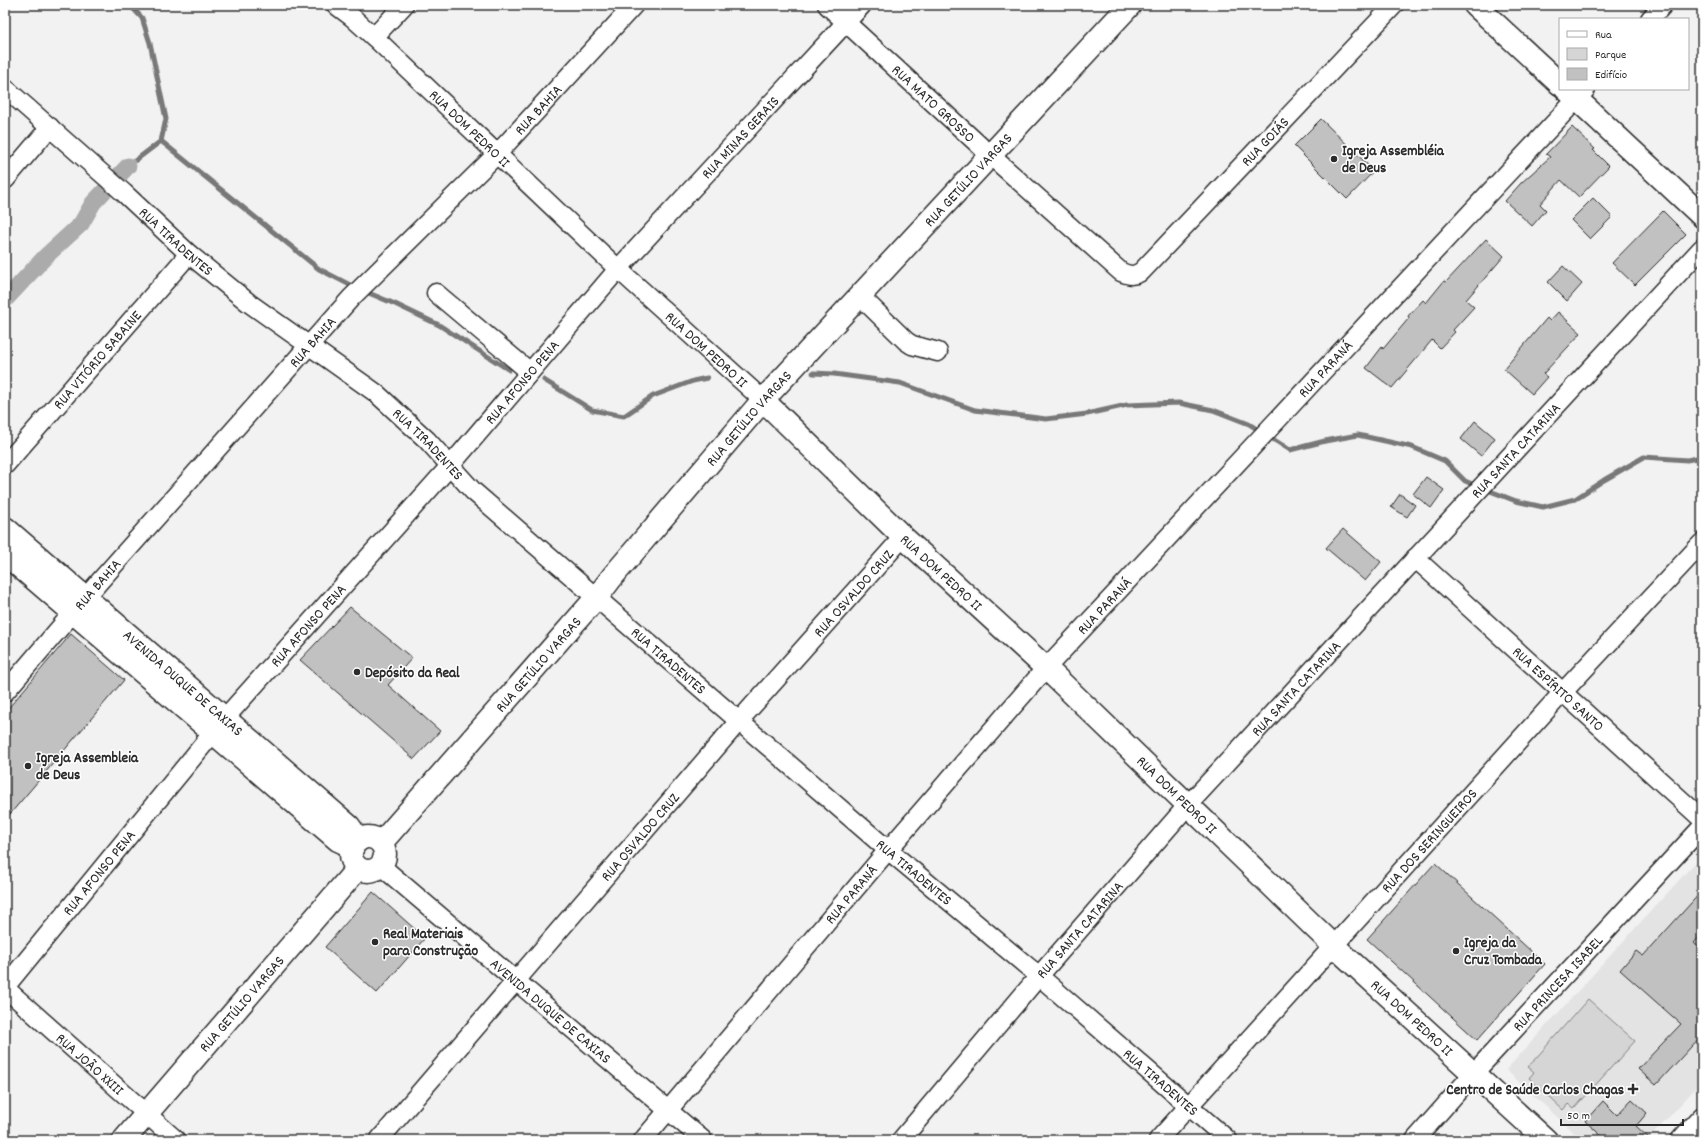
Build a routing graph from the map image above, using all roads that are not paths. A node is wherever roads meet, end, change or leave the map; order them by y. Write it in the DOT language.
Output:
graph roads {
  1 [pos="336,5"];
  2 [pos="404,5"];
  3 [pos="634,5"];
  4 [pos="827,5"];
  5 [pos="862,5"];
  6 [pos="1130,5"];
  7 [pos="1394,5"];
  8 [pos="1475,5"];
  9 [pos="1663,5"];
  10 [pos="352,11"];
  11 [pos="1651,18"];
  12 [pos="846,23"];
  13 [pos="374,37"];
  14 [pos="1559,83"];
  15 [pos="5,88"];
  16 [pos="1576,92"];
  17 [pos="50,127"];
  18 [pos="497,154"];
  19 [pos="990,156"];
  20 [pos="5,180"];
  21 [pos="1702,216"];
  22 [pos="1702,248"];
  23 [pos="189,254"];
  24 [pos="618,269"];
  25 [pos="1133,275"];
  26 [pos="436,293"];
  27 [pos="860,296"];
  28 [pos="309,345"];
  29 [pos="938,352"];
  30 [pos="530,372"];
  31 [pos="764,400"];
  32 [pos="5,465"];
  33 [pos="450,466"];
  34 [pos="5,528"];
  35 [pos="903,537"];
  36 [pos="1702,543"];
  37 [pos="5,554"];
  38 [pos="1415,558"];
  39 [pos="597,597"];
  40 [pos="79,605"];
  41 [pos="1046,668"];
  42 [pos="5,692"];
  43 [pos="1563,692"];
  44 [pos="739,721"];
  45 [pos="219,725"];
  46 [pos="1187,806"];
  47 [pos="1702,819"];
  48 [pos="1702,827"];
  49 [pos="381,843"];
  50 [pos="356,844"];
  51 [pos="888,850"];
  52 [pos="381,866"];
  53 [pos="358,868"];
  54 [pos="1334,946"];
  55 [pos="1039,976"];
  56 [pos="516,980"];
  57 [pos="5,987"];
  58 [pos="1473,1074"];
  59 [pos="1188,1105"];
  60 [pos="669,1111"];
  61 [pos="147,1115"];
  62 [pos="1702,1116"];
  63 [pos="124,1140"];
  64 [pos="176,1140"];
  65 [pos="379,1140"];
  66 [pos="643,1140"];
  67 [pos="702,1140"];
  68 [pos="901,1140"];
  69 [pos="1158,1140"];
  70 [pos="1228,1140"];
  71 [pos="1415,1140"];
  72 [pos="1546,1140"];
  73 [pos="1680,1140"];
  1 -- 10 [label="street, RUA DOM PEDRO II"];
  2 -- 13 [label="street"];
  3 -- 18 [label="street, RUA BAHIA"];
  4 -- 12 [label="street, RUA MATO GROSSO"];
  5 -- 12 [label="street, RUA MINAS GERAIS"];
  6 -- 19 [label="street, RUA GETÚLIO VARGAS"];
  7 -- 25 [label="street, RUA GOIÁS"];
  8 -- 14 [label="street"];
  9 -- 11 [label="street"];
  10 -- 13 [label="street, RUA DOM PEDRO II"];
  12 -- 19 [label="street, RUA MATO GROSSO"];
  12 -- 24 [label="street, RUA MINAS GERAIS"];
  13 -- 18 [label="street, RUA DOM PEDRO II"];
  15 -- 17 [label="street, RUA TIRADENTES"];
  16 -- 21 [label="street"];
  16 -- 41 [label="street, RUA PARANÁ"];
  17 -- 20 [label="street"];
  17 -- 23 [label="street, RUA TIRADENTES"];
  18 -- 24 [label="street, RUA DOM PEDRO II"];
  18 -- 28 [label="street, RUA BAHIA"];
  19 -- 25 [label="street, RUA MATO GROSSO"];
  19 -- 27 [label="street, RUA GETÚLIO VARGAS"];
  22 -- 38 [label="street, RUA SANTA CATARINA"];
  23 -- 28 [label="street, RUA TIRADENTES"];
  23 -- 32 [label="street, RUA VITÓRIO SABAINE"];
  24 -- 30 [label="street, RUA AFONSO PENA"];
  24 -- 31 [label="street, RUA DOM PEDRO II"];
  26 -- 30 [label="street"];
  27 -- 29 [label="street"];
  27 -- 31 [label="street, RUA GETÚLIO VARGAS"];
  28 -- 33 [label="street, RUA TIRADENTES"];
  28 -- 40 [label="street, RUA BAHIA"];
  30 -- 33 [label="street, RUA AFONSO PENA"];
  31 -- 35 [label="street, RUA DOM PEDRO II"];
  31 -- 39 [label="street, RUA GETÚLIO VARGAS"];
  33 -- 39 [label="street, RUA TIRADENTES"];
  33 -- 45 [label="street, RUA AFONSO PENA"];
  34 -- 40 [label="street, AVENIDA DUQUE DE CAXIAS"];
  35 -- 41 [label="street, RUA DOM PEDRO II"];
  35 -- 44 [label="street, RUA OSVALDO CRUZ"];
  36 -- 43 [label="street, RUA DOS SERINGUEIROS"];
  37 -- 40 [label="street, AVENIDA DUQUE DE CAXIAS"];
  38 -- 43 [label="street, RUA ESPÍRITO SANTO"];
  38 -- 46 [label="street, RUA SANTA CATARINA"];
  39 -- 44 [label="street, RUA TIRADENTES"];
  39 -- 49 [label="street, RUA GETÚLIO VARGAS"];
  40 -- 42 [label="street, RUA BAHIA"];
  40 -- 45 [label="street, AVENIDA DUQUE DE CAXIAS"];
  41 -- 46 [label="street, RUA DOM PEDRO II"];
  41 -- 51 [label="street, RUA PARANÁ"];
  43 -- 47 [label="street, RUA ESPÍRITO SANTO"];
  43 -- 54 [label="street, RUA DOS SERINGUEIROS"];
  44 -- 51 [label="street, RUA TIRADENTES"];
  44 -- 56 [label="street, RUA OSVALDO CRUZ"];
  45 -- 50 [label="street, AVENIDA DUQUE DE CAXIAS"];
  45 -- 57 [label="street, RUA AFONSO PENA"];
  46 -- 54 [label="street, RUA DOM PEDRO II"];
  46 -- 55 [label="street, RUA SANTA CATARINA"];
  48 -- 58 [label="street, RUA PRINCESA ISABEL"];
  49 -- 50 [label="street"];
  49 -- 52 [label="street"];
  50 -- 53 [label="street"];
  51 -- 55 [label="street, RUA TIRADENTES"];
  51 -- 60 [label="street, RUA PARANÁ"];
  52 -- 53 [label="street"];
  52 -- 56 [label="street, AVENIDA DUQUE DE CAXIAS"];
  53 -- 61 [label="street, RUA GETÚLIO VARGAS"];
  54 -- 58 [label="street, RUA DOM PEDRO II"];
  54 -- 59 [label="street, RUA DOS SERINGUEIROS"];
  55 -- 59 [label="street, RUA TIRADENTES"];
  55 -- 68 [label="street, RUA SANTA CATARINA"];
  56 -- 60 [label="street, AVENIDA DUQUE DE CAXIAS"];
  56 -- 65 [label="street, RUA OSVALDO CRUZ"];
  57 -- 61 [label="street, RUA JOÃO XXIII"];
  58 -- 71 [label="street, RUA PRINCESA ISABEL"];
  58 -- 72 [label="street, RUA DOM PEDRO II"];
  59 -- 69 [label="street, RUA DOS SERINGUEIROS"];
  59 -- 70 [label="street, RUA TIRADENTES"];
  60 -- 66 [label="street, RUA PARANÁ"];
  60 -- 67 [label="street, AVENIDA DUQUE DE CAXIAS"];
  61 -- 63 [label="street, RUA GETÚLIO VARGAS"];
  61 -- 64 [label="street, RUA JOÃO XXIII"];
  62 -- 73 [label="street"];
}
